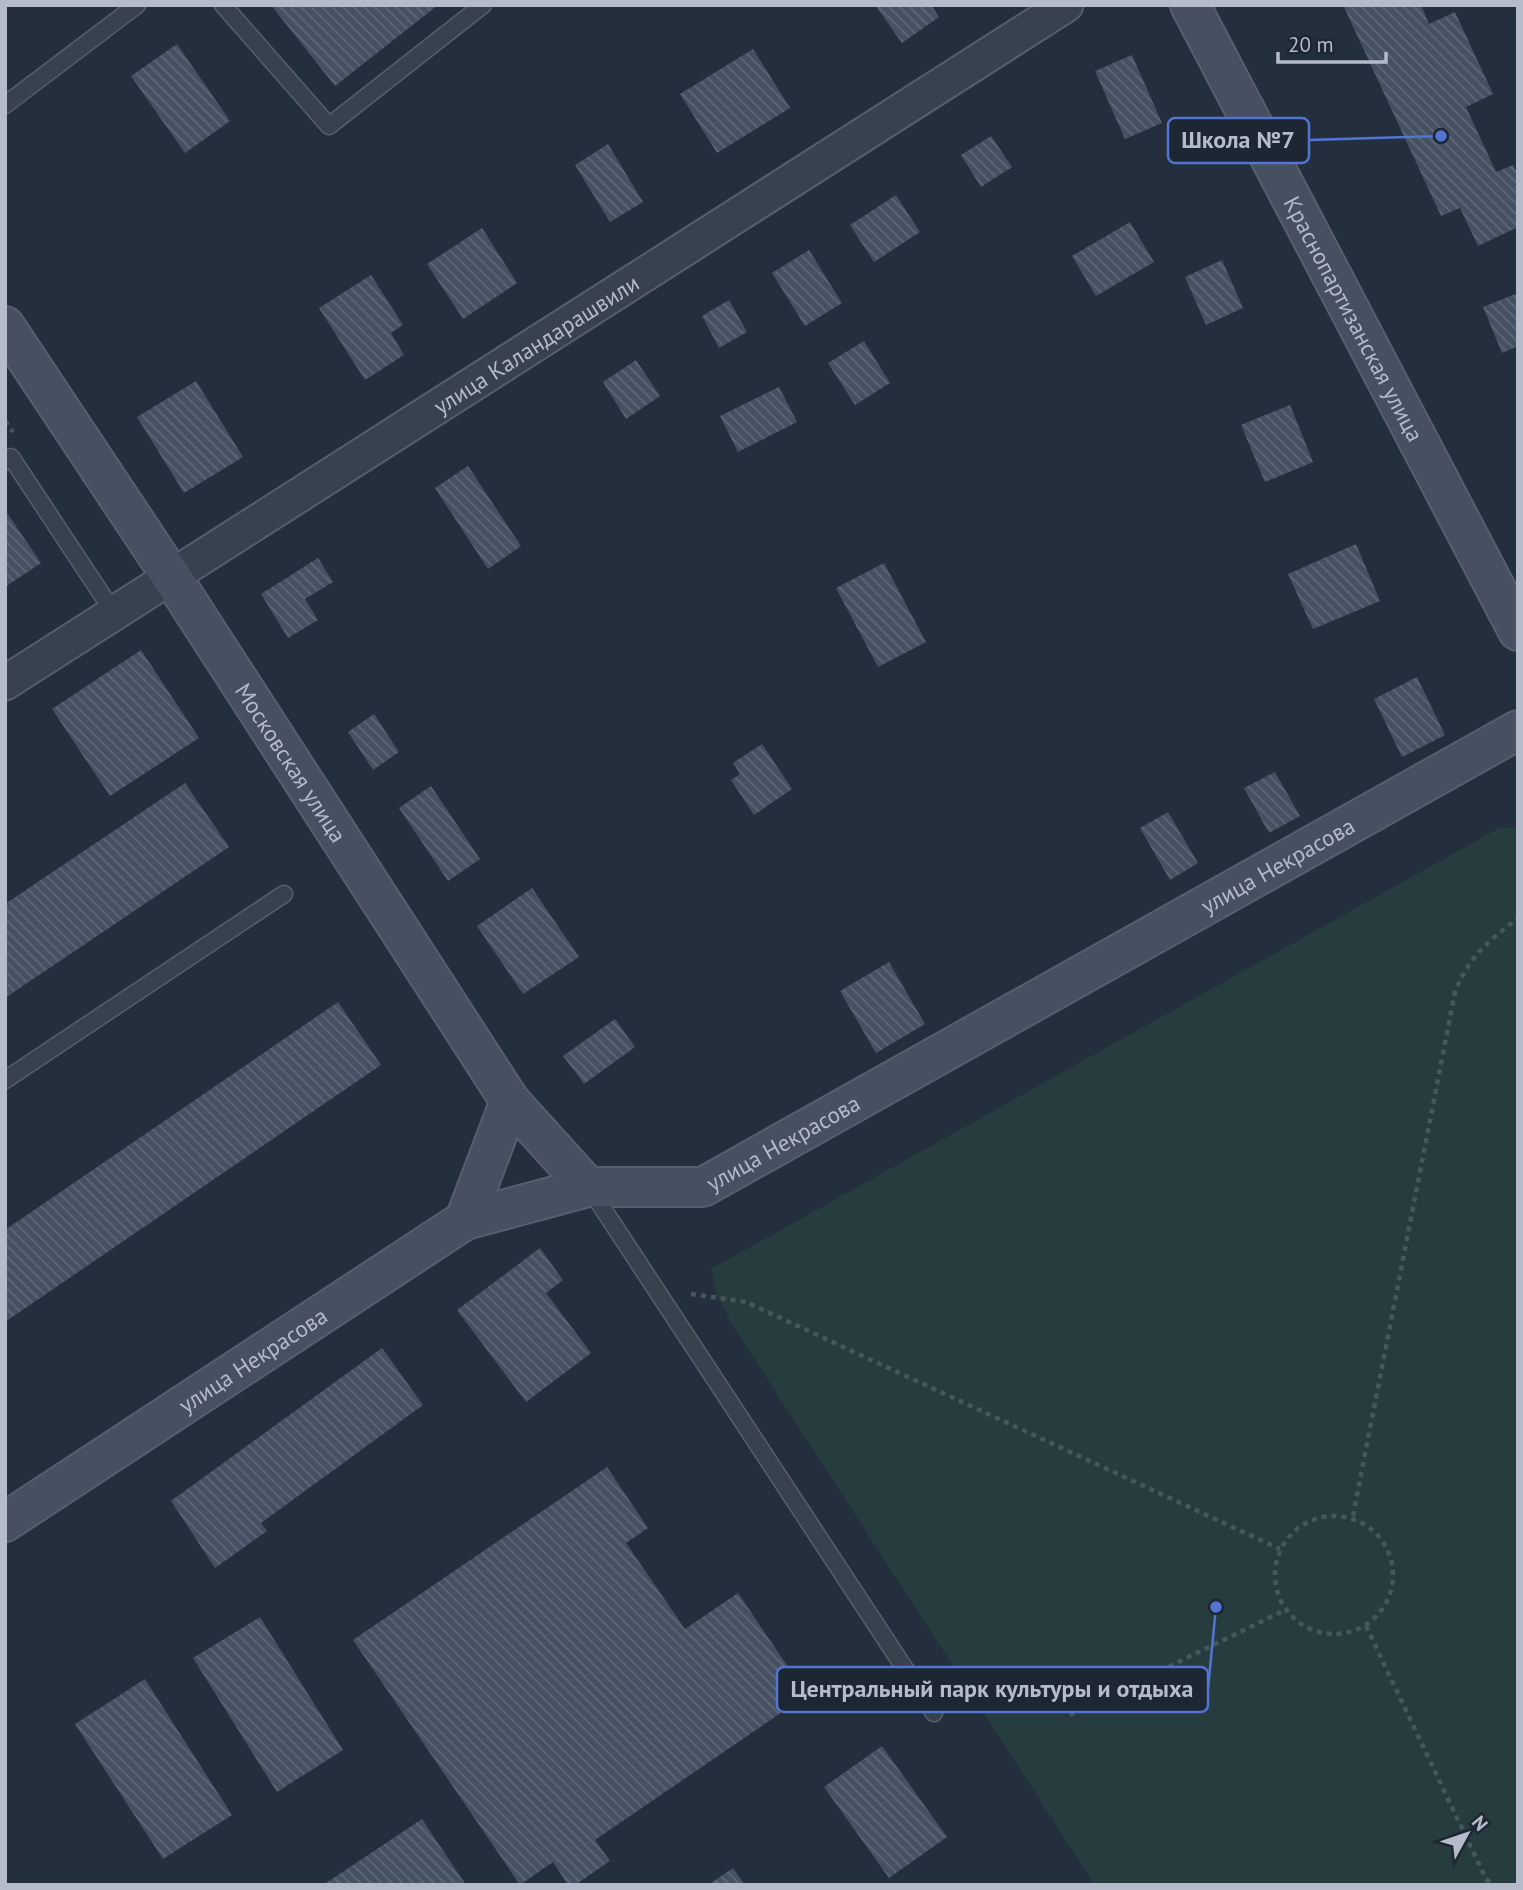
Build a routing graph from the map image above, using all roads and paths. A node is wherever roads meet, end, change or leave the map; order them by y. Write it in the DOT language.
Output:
graph roads {
  1 [pos="137,5"];
  2 [pos="223,5"];
  3 [pos="483,5"];
  4 [pos="1066,5"];
  5 [pos="1190,5"];
  6 [pos="5,105"];
  7 [pos="5,326"];
  8 [pos="5,461"];
  9 [pos="171,576"];
  10 [pos="114,613"];
  11 [pos="1518,631"];
  12 [pos="5,683"];
  13 [pos="1518,730"];
  14 [pos="284,894"];
  15 [pos="1518,918"];
  16 [pos="5,1080"];
  17 [pos="510,1101"];
  18 [pos="588,1187"];
  19 [pos="465,1220"];
  20 [pos="656,1289"];
  21 [pos="1353,1516"];
  22 [pos="5,1522"];
  23 [pos="1280,1549"];
  24 [pos="1285,1609"];
  25 [pos="1366,1626"];
  26 [pos="934,1713"];
  27 [pos="1070,1715"];
  28 [pos="1493,1885"];
  1 -- 6 [label="lane"];
  2 -- 3 [label="lane"];
  4 -- 9 [label="street, улица Каландарашвили"];
  5 -- 11 [label="main road, Краснопартизанская улица"];
  7 -- 9 [label="main road, Московская улица"];
  8 -- 10 [label="lane"];
  9 -- 10 [label="street, улица Каландарашвили"];
  9 -- 17 [label="main road, Московская улица"];
  10 -- 12 [label="street, улица Каландарашвили"];
  13 -- 18 [label="main road, улица Некрасова"];
  14 -- 16 [label="lane"];
  15 -- 21 [label="path"];
  17 -- 18 [label="main road, Московская улица"];
  17 -- 19 [label="main road"];
  18 -- 19 [label="main road, улица Некрасова"];
  18 -- 20 [label="lane"];
  19 -- 22 [label="main road, улица Некрасова"];
  20 -- 23 [label="path"];
  20 -- 26 [label="lane"];
  21 -- 23 [label="path"];
  21 -- 25 [label="path"];
  23 -- 24 [label="path"];
  24 -- 25 [label="path"];
  24 -- 27 [label="path"];
  25 -- 28 [label="path"];
}
